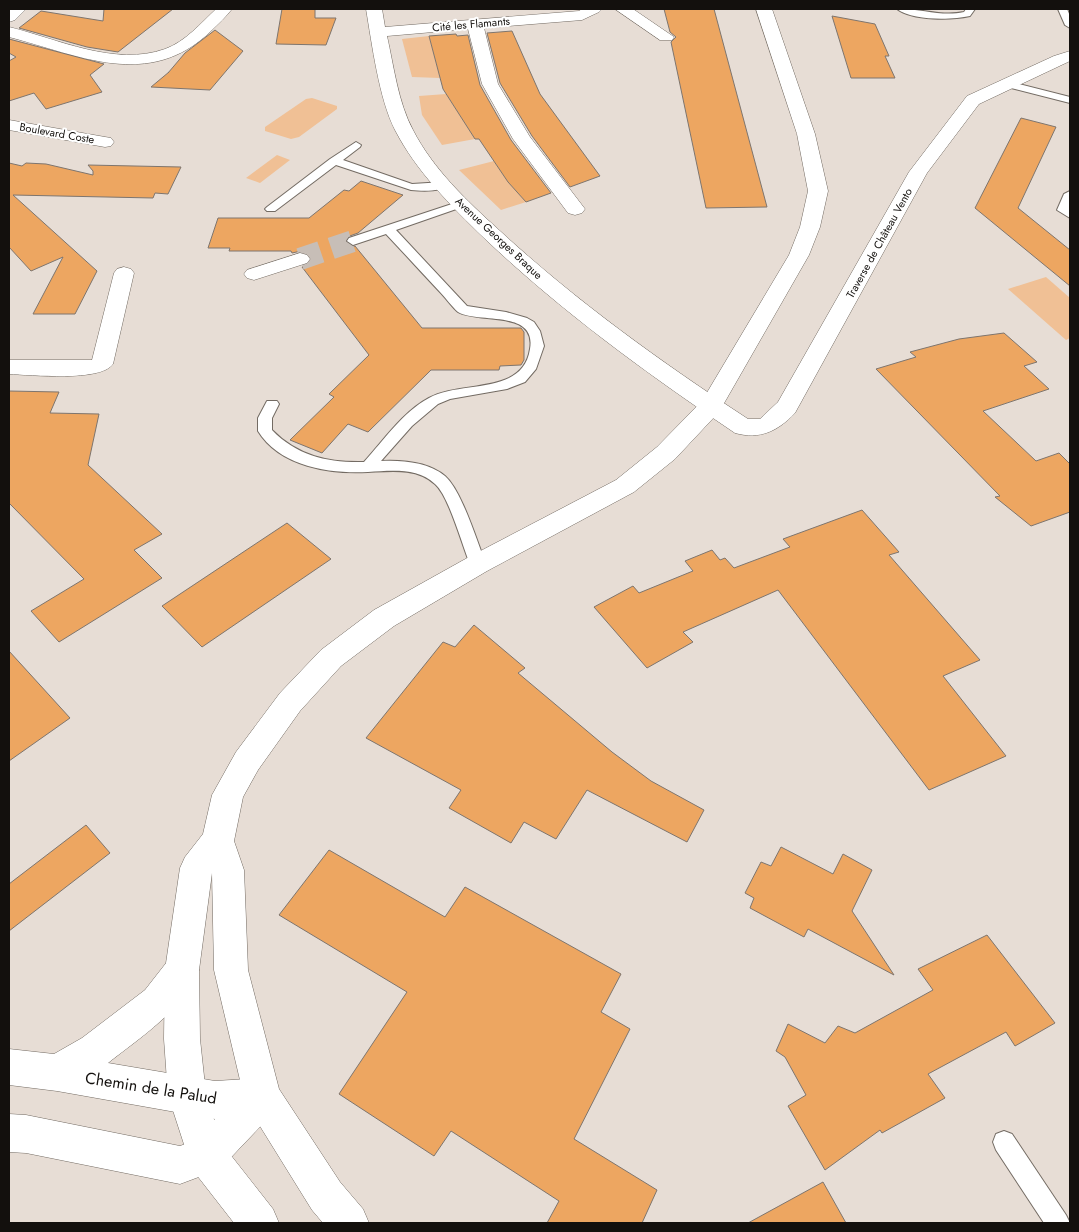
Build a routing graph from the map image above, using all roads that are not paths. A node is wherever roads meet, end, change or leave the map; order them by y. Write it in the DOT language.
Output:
graph roads {
  1 [pos="18,9"];
  2 [pos="224,9"];
  3 [pos="374,9"];
  4 [pos="594,9"];
  5 [pos="623,9"];
  6 [pos="764,9"];
  7 [pos="902,9"];
  8 [pos="970,9"];
  9 [pos="1062,9"];
  10 [pos="9,17"];
  11 [pos="475,24"];
  12 [pos="1070,25"];
  13 [pos="9,32"];
  14 [pos="378,32"];
  15 [pos="666,37"];
  16 [pos="1067,59"];
  17 [pos="1007,84"];
  18 [pos="1070,100"];
  19 [pos="9,125"];
  20 [pos="105,142"];
  21 [pos="356,145"];
  22 [pos="334,161"];
  23 [pos="444,185"];
  24 [pos="1070,194"];
  25 [pos="461,204"];
  26 [pos="271,209"];
  27 [pos="575,209"];
  28 [pos="1070,215"];
  29 [pos="388,229"];
  30 [pos="352,241"];
  31 [pos="300,259"];
  32 [pos="124,273"];
  33 [pos="254,274"];
  34 [pos="9,367"];
  35 [pos="272,404"];
  36 [pos="711,406"];
  37 [pos="368,466"];
  38 [pos="478,564"];
  39 [pos="218,841"];
  40 [pos="182,970"];
  41 [pos="9,1067"];
  42 [pos="57,1073"];
  43 [pos="188,1095"];
  44 [pos="263,1096"];
  45 [pos="9,1133"];
  46 [pos="1004,1142"];
  47 [pos="206,1155"];
  48 [pos="259,1223"];
  49 [pos="349,1223"];
  50 [pos="1058,1223"];
  1 -- 10 [label="street"];
  2 -- 13 [label="street"];
  3 -- 14 [label="street, Avenue Georges Braque"];
  4 -- 11 [label="street, Cité les Flamants"];
  5 -- 15 [label="street"];
  6 -- 36 [label="street"];
  7 -- 8 [label="lane"];
  9 -- 12 [label="lane"];
  11 -- 14 [label="street, Cité les Flamants"];
  11 -- 27 [label="street"];
  14 -- 23 [label="street, Avenue Georges Braque"];
  16 -- 17 [label="street, Traverse de Château Vento"];
  17 -- 18 [label="lane"];
  17 -- 36 [label="street, Traverse de Château Vento"];
  19 -- 20 [label="street, Boulevard Coste"];
  21 -- 22 [label="lane"];
  22 -- 23 [label="lane"];
  22 -- 26 [label="lane"];
  23 -- 25 [label="street, Avenue Georges Braque"];
  24 -- 28 [label="lane"];
  25 -- 29 [label="lane"];
  25 -- 36 [label="street, Avenue Georges Braque"];
  29 -- 30 [label="lane"];
  29 -- 37 [label="lane"];
  31 -- 33 [label="street"];
  32 -- 34 [label="street"];
  35 -- 37 [label="lane"];
  36 -- 38 [label="street"];
  37 -- 38 [label="lane"];
  38 -- 39 [label="street"];
  39 -- 40 [label="street"];
  39 -- 44 [label="street"];
  40 -- 42 [label="street, Chemin de la Palud"];
  40 -- 43 [label="street"];
  41 -- 42 [label="street, Chemin de la Palud"];
  42 -- 43 [label="street, Chemin de la Palud"];
  43 -- 44 [label="street, Chemin de la Palud"];
  43 -- 47 [label="street"];
  44 -- 47 [label="street"];
  44 -- 49 [label="street"];
  45 -- 47 [label="street"];
  46 -- 50 [label="lane"];
  47 -- 48 [label="street"];
}
